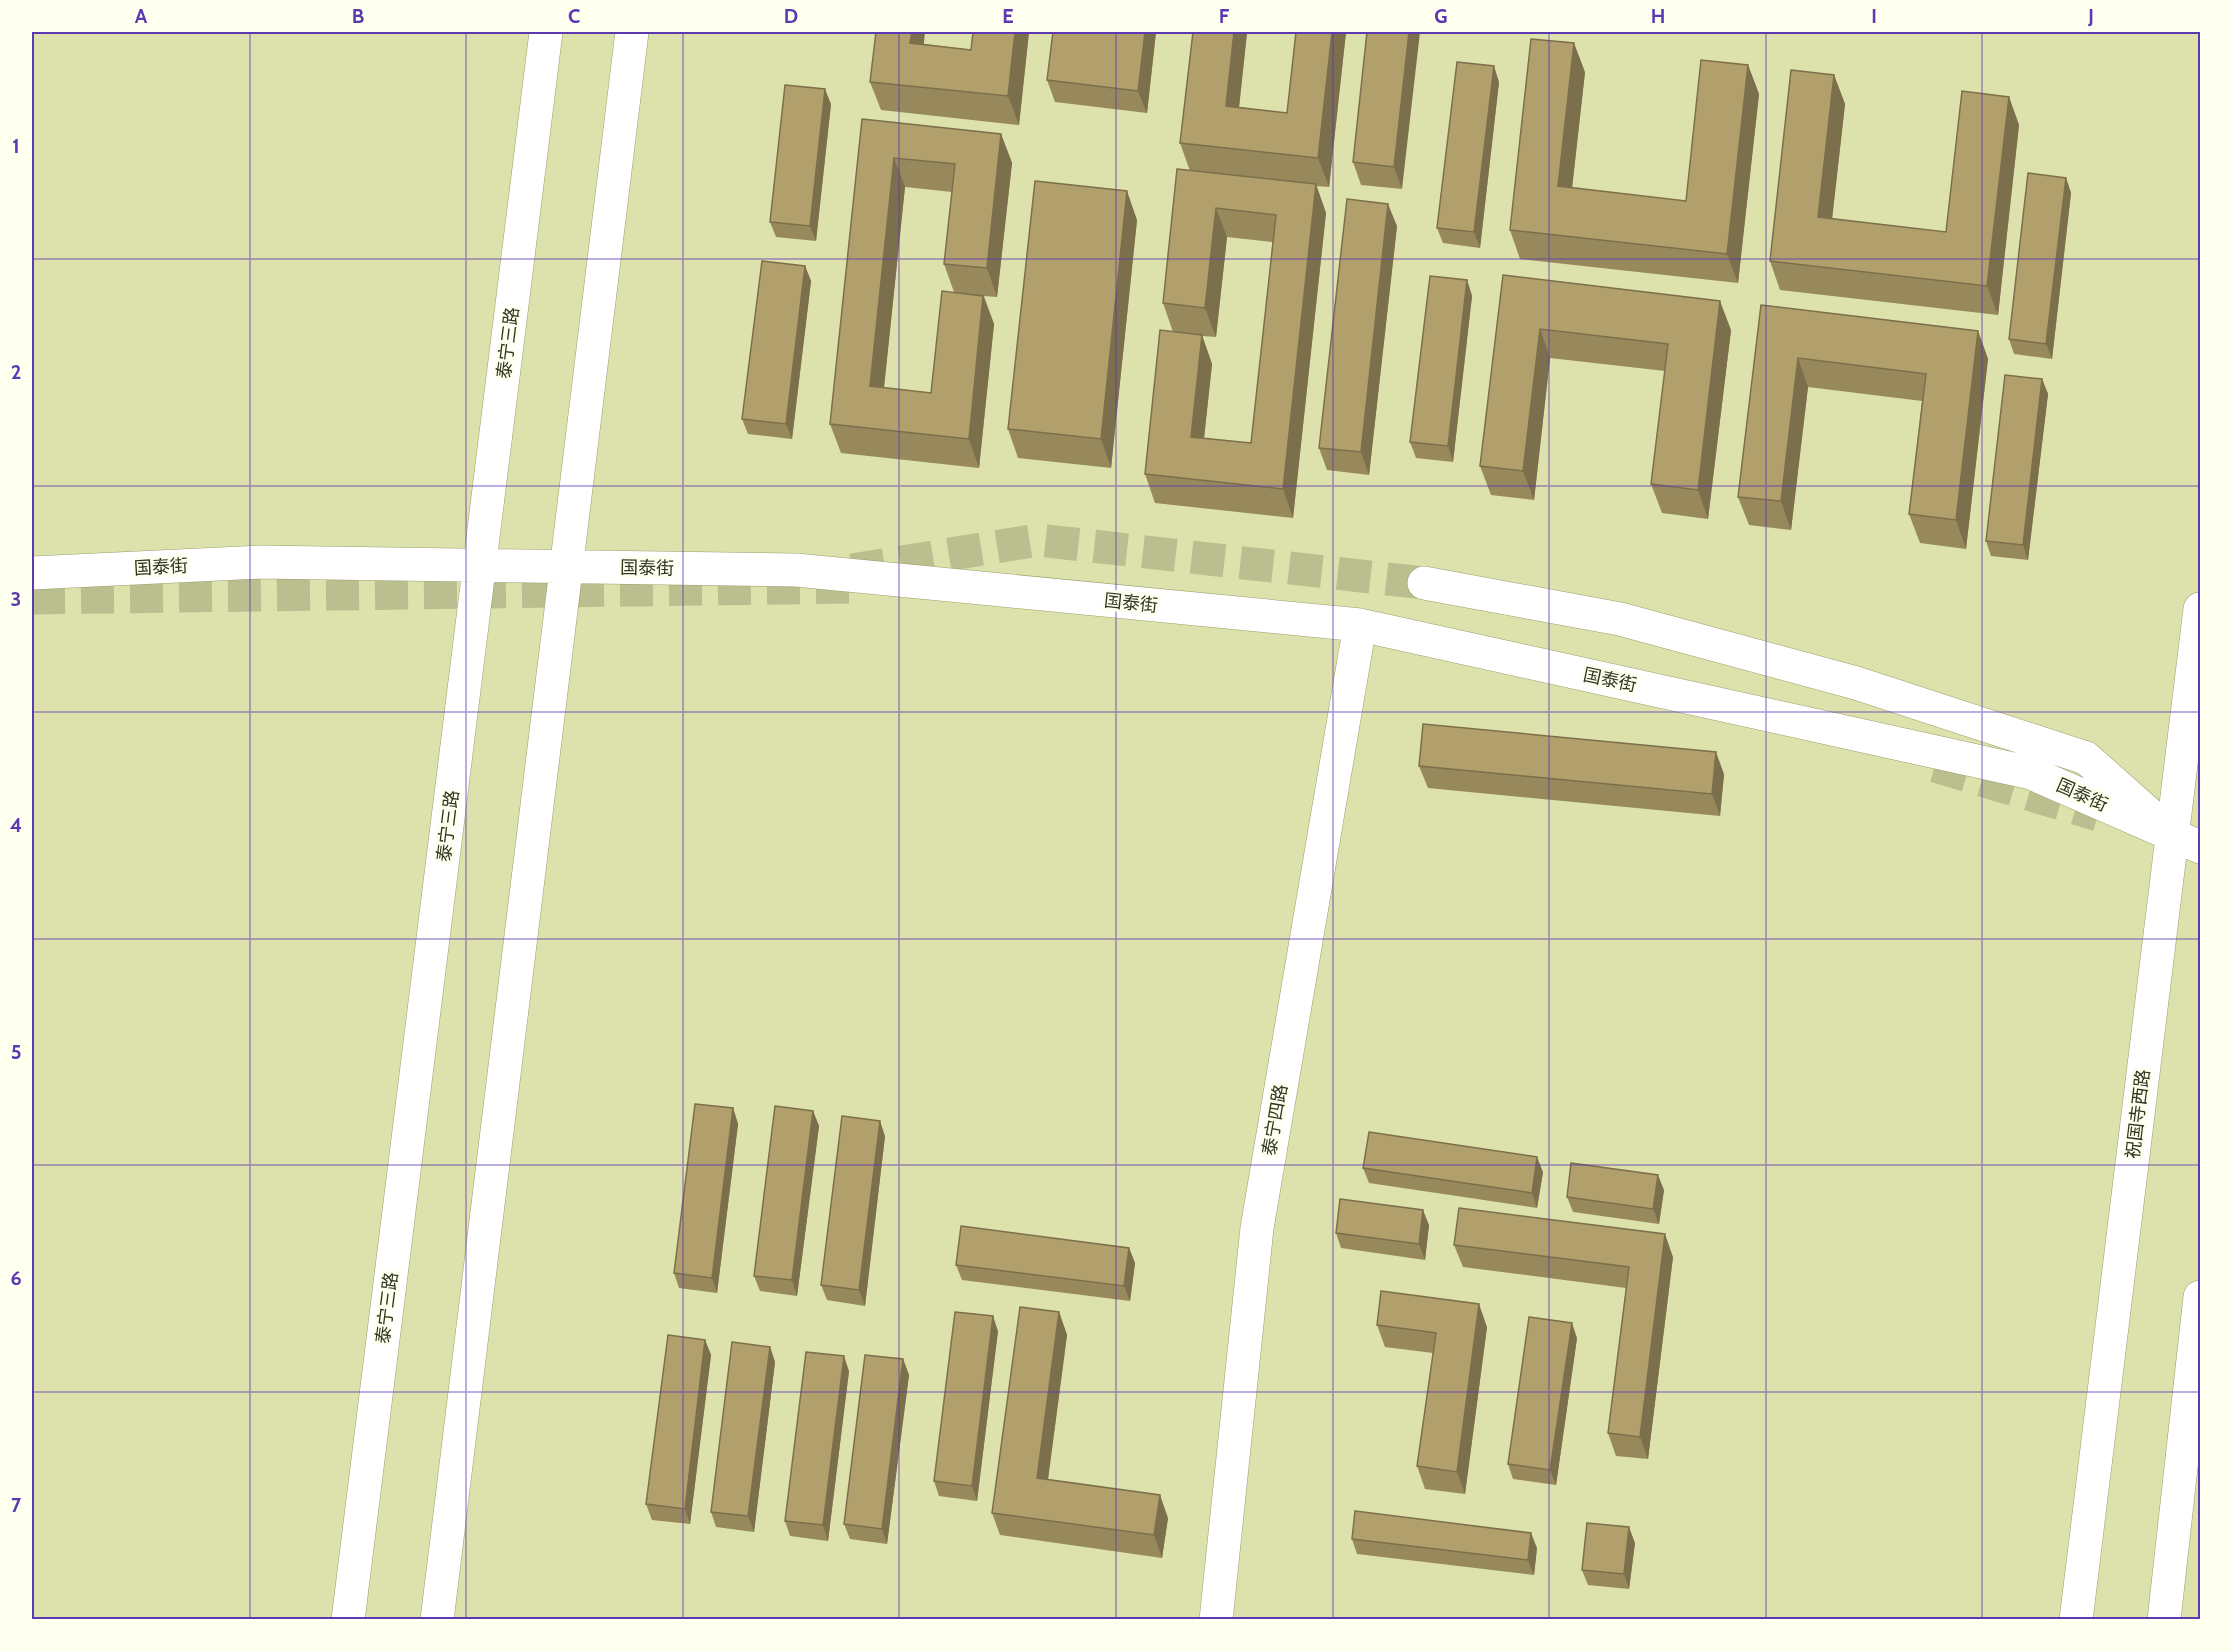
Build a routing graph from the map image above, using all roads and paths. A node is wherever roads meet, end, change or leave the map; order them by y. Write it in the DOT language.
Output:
graph roads {
  1 [pos="546,32"];
  2 [pos="632,32"];
  3 [pos="481,566"];
  4 [pos="566,567"];
  5 [pos="32,573"];
  6 [pos="1424,583"];
  7 [pos="2200,609"];
  8 [pos="1360,625"];
  9 [pos="2187,841"];
  10 [pos="2200,1297"];
  11 [pos="348,1620"];
  12 [pos="437,1620"];
  13 [pos="1216,1620"];
  14 [pos="2076,1620"];
  15 [pos="2163,1620"];
  1 -- 3 [label="street, 泰宁三路"];
  2 -- 4 [label="street"];
  3 -- 4 [label="street, 国泰街"];
  3 -- 5 [label="street, 国泰街"];
  3 -- 11 [label="street, 泰宁三路"];
  4 -- 8 [label="street, 国泰街"];
  4 -- 12 [label="street"];
  6 -- 9 [label="street"];
  7 -- 9 [label="street, 祝国寺西路"];
  8 -- 9 [label="street, 国泰街"];
  8 -- 13 [label="street, 泰宁四路"];
  9 -- 14 [label="street, 祝国寺西路"];
  10 -- 15 [label="street"];
}
